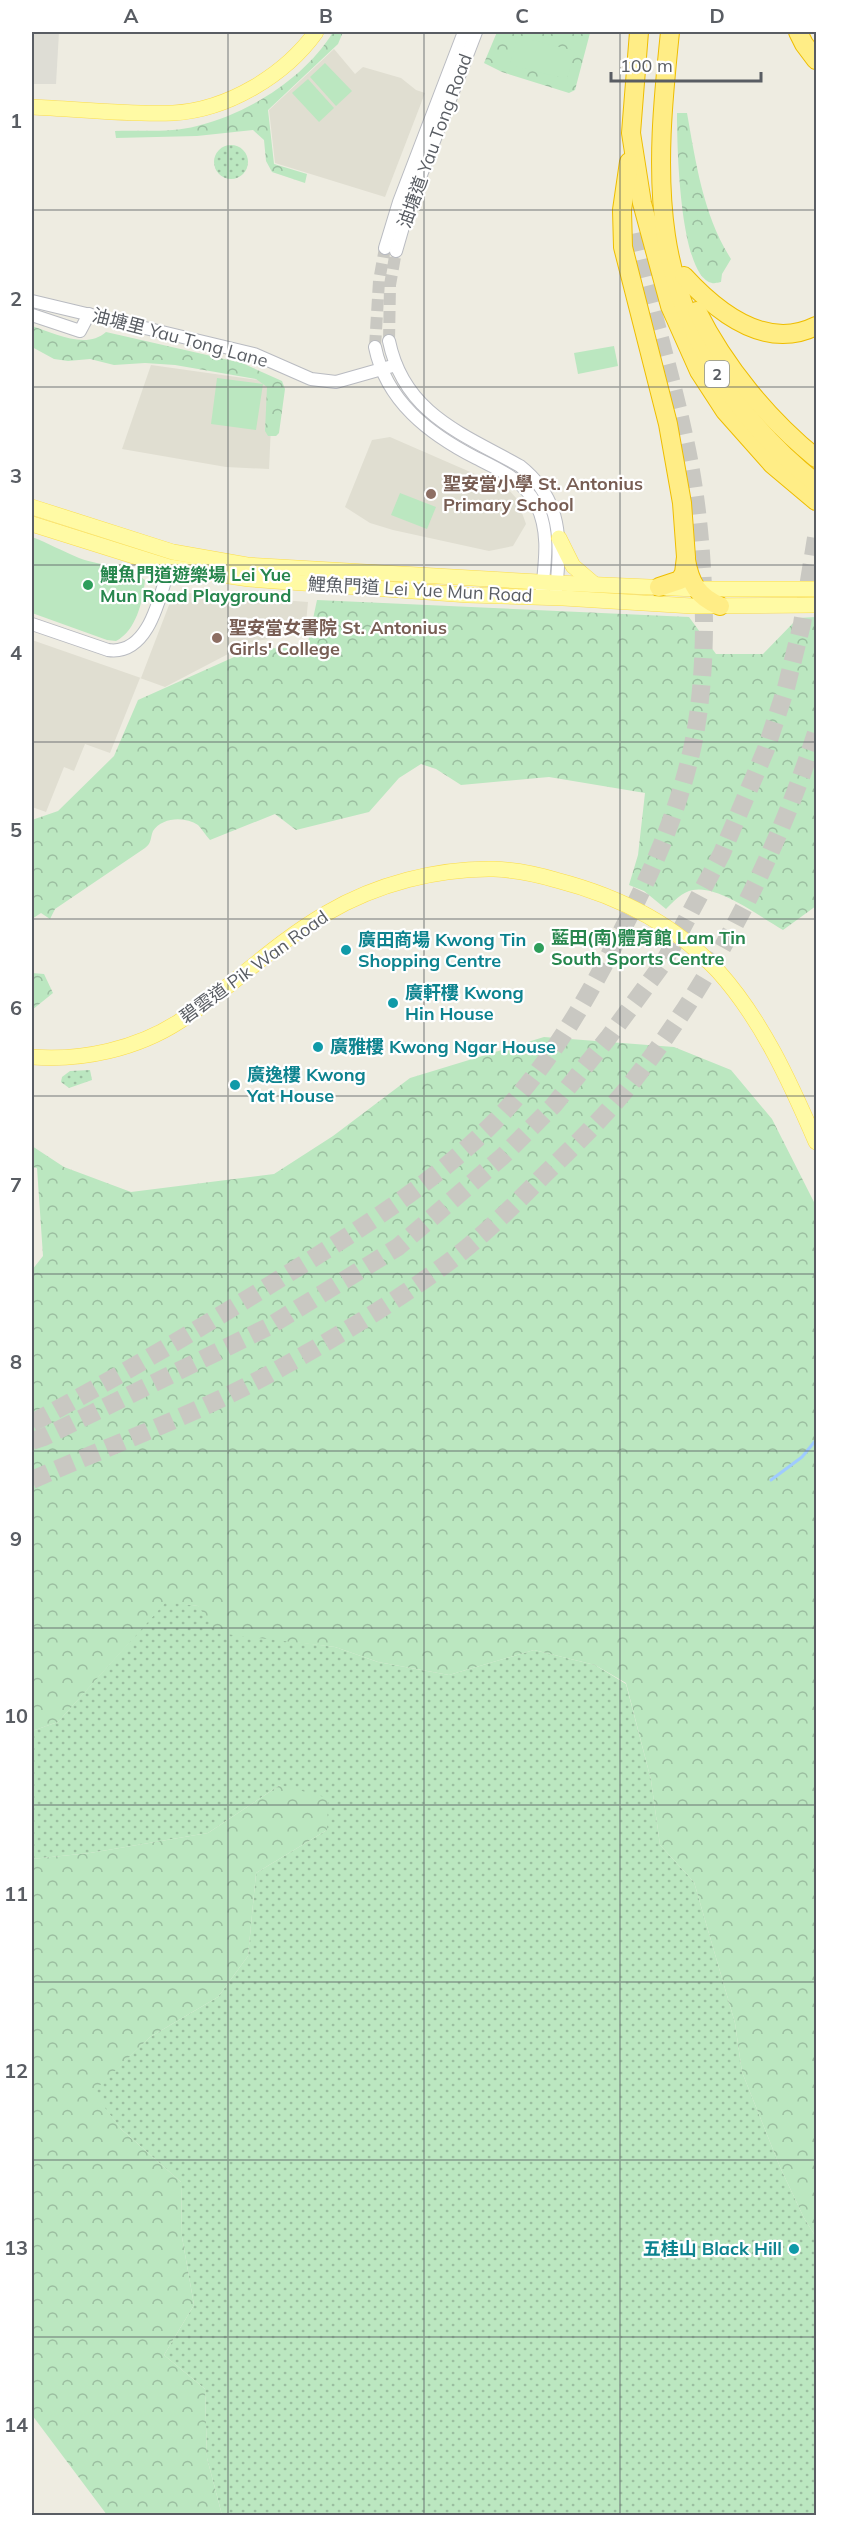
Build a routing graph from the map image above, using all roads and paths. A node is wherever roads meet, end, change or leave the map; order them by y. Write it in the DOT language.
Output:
graph roads {
  1 [pos="316,32"];
  2 [pos="464,32"];
  3 [pos="476,32"];
  4 [pos="639,32"];
  5 [pos="670,32"];
  6 [pos="798,32"];
  7 [pos="816,60"];
  8 [pos="32,107"];
  9 [pos="631,133"];
  10 [pos="662,170"];
  11 [pos="628,176"];
  12 [pos="633,226"];
  13 [pos="684,276"];
  14 [pos="32,301"];
  15 [pos="89,314"];
  16 [pos="32,315"];
  17 [pos="816,326"];
  18 [pos="389,341"];
  19 [pos="375,347"];
  20 [pos="396,365"];
  21 [pos="381,370"];
  22 [pos="816,458"];
  23 [pos="816,483"];
  24 [pos="816,501"];
  25 [pos="32,507"];
  26 [pos="32,524"];
  27 [pos="559,538"];
  28 [pos="173,552"];
  29 [pos="686,557"];
  30 [pos="168,567"];
  31 [pos="594,584"];
  32 [pos="659,587"];
  33 [pos="696,589"];
  34 [pos="816,589"];
  35 [pos="549,590"];
  36 [pos="816,605"];
  37 [pos="720,606"];
  38 [pos="32,624"];
  39 [pos="32,1057"];
  40 [pos="816,1142"];
  1 -- 8 [label="main road"];
  2 -- 3 [label="street, 油塘道 Yau Tong Road"];
  4 -- 9 [label="highway, 2"];
  5 -- 10 [label="highway, 2"];
  6 -- 7 [label="highway"];
  9 -- 11 [label="highway"];
  9 -- 24 [label="highway, 2"];
  10 -- 13 [label="highway"];
  10 -- 23 [label="highway, 2"];
  11 -- 12 [label="highway"];
  11 -- 29 [label="highway"];
  13 -- 17 [label="highway"];
  13 -- 22 [label="highway"];
  14 -- 15 [label="street, 油塘里 Yau Tong Lane"];
  15 -- 16 [label="street"];
  15 -- 21 [label="street, 油塘里 Yau Tong Lane"];
  18 -- 20 [label="street"];
  19 -- 21 [label="street"];
  20 -- 21 [label="street, 油塘里 Yau Tong Lane"];
  20 -- 27 [label="street"];
  21 -- 35 [label="street"];
  25 -- 28 [label="main road, 鯉魚門道 Lei Yue Mun Road"];
  26 -- 30 [label="main road, 鯉魚門道 Lei Yue Mun Road"];
  27 -- 31 [label="main road"];
  27 -- 35 [label="street"];
  28 -- 30 [label="main road"];
  28 -- 35 [label="main road, 鯉魚門道 Lei Yue Mun Road"];
  29 -- 32 [label="highway"];
  29 -- 33 [label="highway"];
  30 -- 35 [label="main road, 鯉魚門道 Lei Yue Mun Road"];
  30 -- 38 [label="street"];
  31 -- 32 [label="main road, 鯉魚門道 Lei Yue Mun Road"];
  31 -- 35 [label="main road, 鯉魚門道 Lei Yue Mun Road"];
  32 -- 33 [label="main road, 鯉魚門道 Lei Yue Mun Road"];
  33 -- 34 [label="main road, 鯉魚門道 Lei Yue Mun Road"];
  33 -- 37 [label="highway"];
  35 -- 37 [label="main road, 鯉魚門道 Lei Yue Mun Road"];
  36 -- 37 [label="main road, 鯉魚門道 Lei Yue Mun Road"];
  39 -- 40 [label="main road, 碧雲道 Pik Wan Road"];
}
